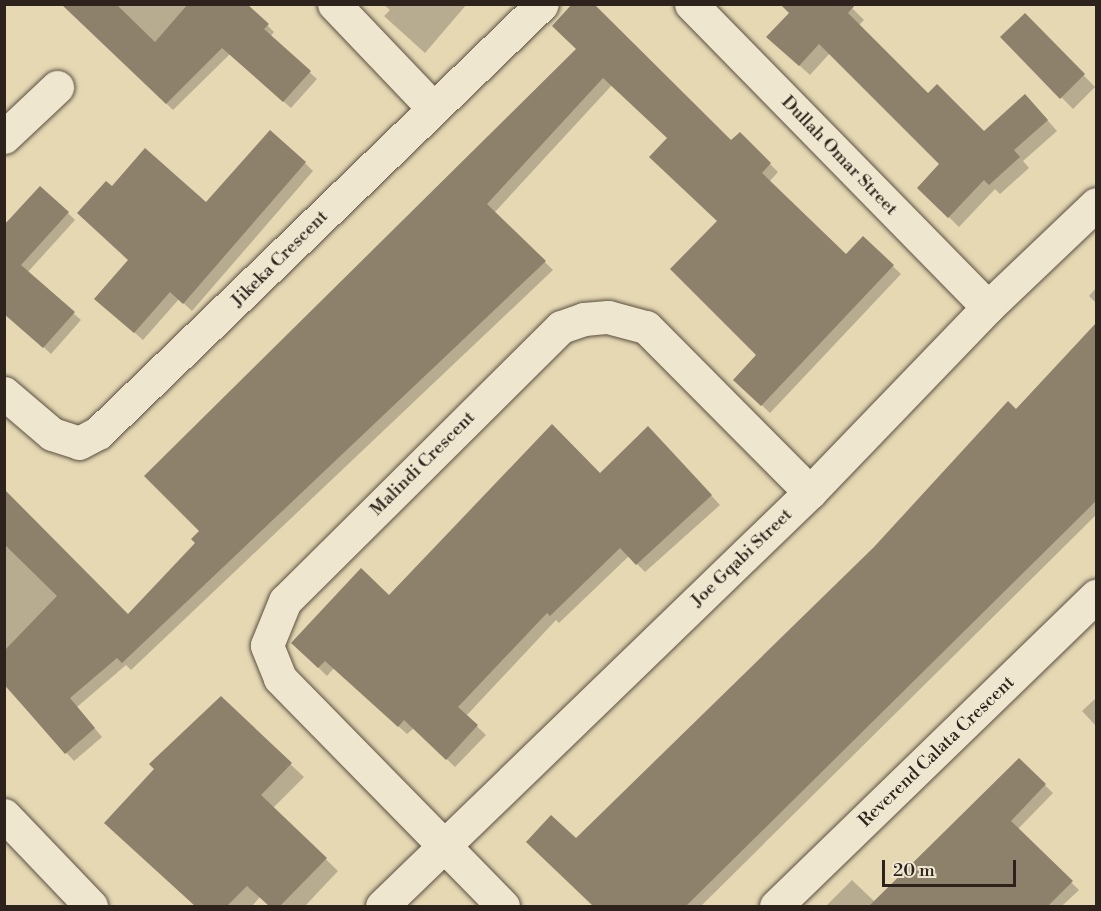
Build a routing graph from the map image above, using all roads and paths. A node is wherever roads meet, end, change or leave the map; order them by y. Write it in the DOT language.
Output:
graph roads {
  1 [pos="334,4"];
  2 [pos="542,4"];
  3 [pos="691,4"];
  4 [pos="57,87"];
  5 [pos="433,108"];
  6 [pos="4,137"];
  7 [pos="1096,204"];
  8 [pos="988,307"];
  9 [pos="4,393"];
  10 [pos="810,492"];
  11 [pos="1096,596"];
  12 [pos="4,815"];
  13 [pos="445,849"];
  14 [pos="91,906"];
  15 [pos="382,906"];
  16 [pos="503,906"];
  17 [pos="776,906"];
  1 -- 5 [label="street"];
  2 -- 5 [label="street, Jikeka Crescent"];
  3 -- 8 [label="street, Dullah Omar Street"];
  4 -- 6 [label="street"];
  5 -- 9 [label="street, Jikeka Crescent"];
  7 -- 8 [label="street, Joe Gqabi Street"];
  8 -- 10 [label="street, Joe Gqabi Street"];
  10 -- 13 [label="street, Joe Gqabi Street"];
  10 -- 13 [label="street, Malindi Crescent"];
  11 -- 17 [label="street, Reverend Calata Crescent"];
  12 -- 14 [label="street"];
  13 -- 15 [label="street, Joe Gqabi Street"];
  13 -- 16 [label="street, Malindi Crescent"];
}
